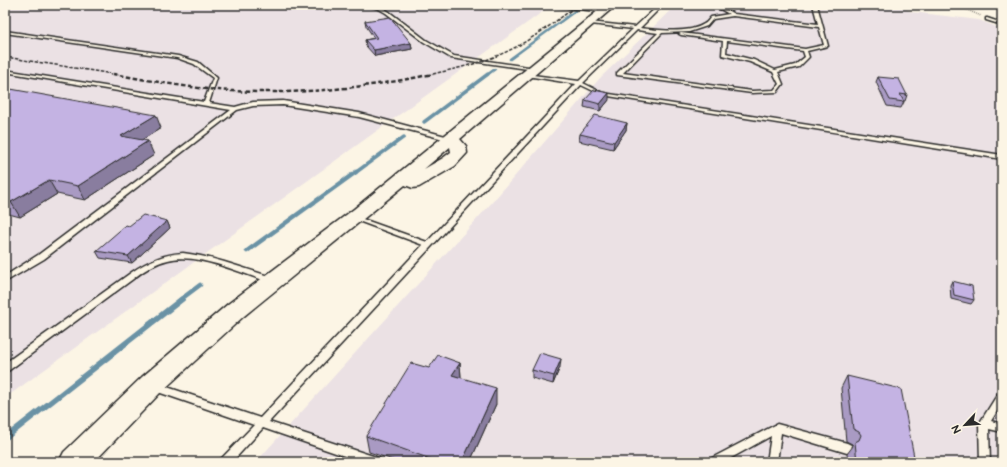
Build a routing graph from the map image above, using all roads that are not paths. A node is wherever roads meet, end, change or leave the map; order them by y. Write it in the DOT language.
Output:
graph roads {
  1 [pos="369,5"];
  2 [pos="546,5"];
  3 [pos="624,5"];
  4 [pos="661,5"];
  5 [pos="715,5"];
  6 [pos="814,5"];
  7 [pos="602,13"];
  8 [pos="734,15"];
  9 [pos="987,19"];
  10 [pos="1002,24"];
  11 [pos="820,26"];
  12 [pos="635,28"];
  13 [pos="5,32"];
  14 [pos="661,32"];
  15 [pos="725,40"];
  16 [pos="805,50"];
  17 [pos="775,70"];
  18 [pos="5,71"];
  19 [pos="531,72"];
  20 [pos="580,83"];
  21 [pos="206,104"];
  22 [pos="235,109"];
  23 [pos="451,139"];
  24 [pos="1002,157"];
  25 [pos="358,216"];
  26 [pos="430,244"];
  27 [pos="5,279"];
  28 [pos="274,280"];
  29 [pos="5,368"];
  30 [pos="151,385"];
  31 [pos="1002,395"];
  32 [pos="263,423"];
  33 [pos="984,424"];
  34 [pos="777,428"];
  35 [pos="1002,428"];
  36 [pos="847,448"];
  37 [pos="74,462"];
  38 [pos="225,462"];
  39 [pos="376,462"];
  40 [pos="714,462"];
  41 [pos="772,462"];
  42 [pos="985,462"];
  1 -- 19 [label="lane"];
  2 -- 7 [label="lane"];
  3 -- 7 [label="main road"];
  4 -- 12 [label="lane"];
  5 -- 8 [label="lane"];
  6 -- 11 [label="lane"];
  7 -- 12 [label="lane"];
  7 -- 19 [label="main road"];
  8 -- 11 [label="lane"];
  8 -- 14 [label="lane"];
  9 -- 10 [label="lane"];
  11 -- 16 [label="lane"];
  12 -- 14 [label="lane"];
  12 -- 20 [label="lane"];
  13 -- 21 [label="lane"];
  14 -- 15 [label="lane"];
  14 -- 17 [label="lane"];
  15 -- 16 [label="lane"];
  15 -- 17 [label="lane"];
  16 -- 17 [label="lane"];
  18 -- 21 [label="lane"];
  19 -- 20 [label="lane"];
  19 -- 23 [label="main road"];
  20 -- 24 [label="lane"];
  20 -- 26 [label="lane"];
  21 -- 22 [label="lane"];
  22 -- 23 [label="lane"];
  22 -- 27 [label="lane"];
  23 -- 25 [label="main road"];
  25 -- 26 [label="lane"];
  25 -- 28 [label="main road"];
  26 -- 32 [label="lane"];
  28 -- 29 [label="lane"];
  28 -- 30 [label="main road"];
  30 -- 32 [label="lane"];
  30 -- 37 [label="main road"];
  31 -- 33 [label="lane"];
  32 -- 38 [label="lane"];
  32 -- 39 [label="lane"];
  33 -- 35 [label="lane"];
  33 -- 42 [label="lane"];
  34 -- 36 [label="lane"];
  34 -- 40 [label="lane"];
  34 -- 41 [label="lane"];
}
